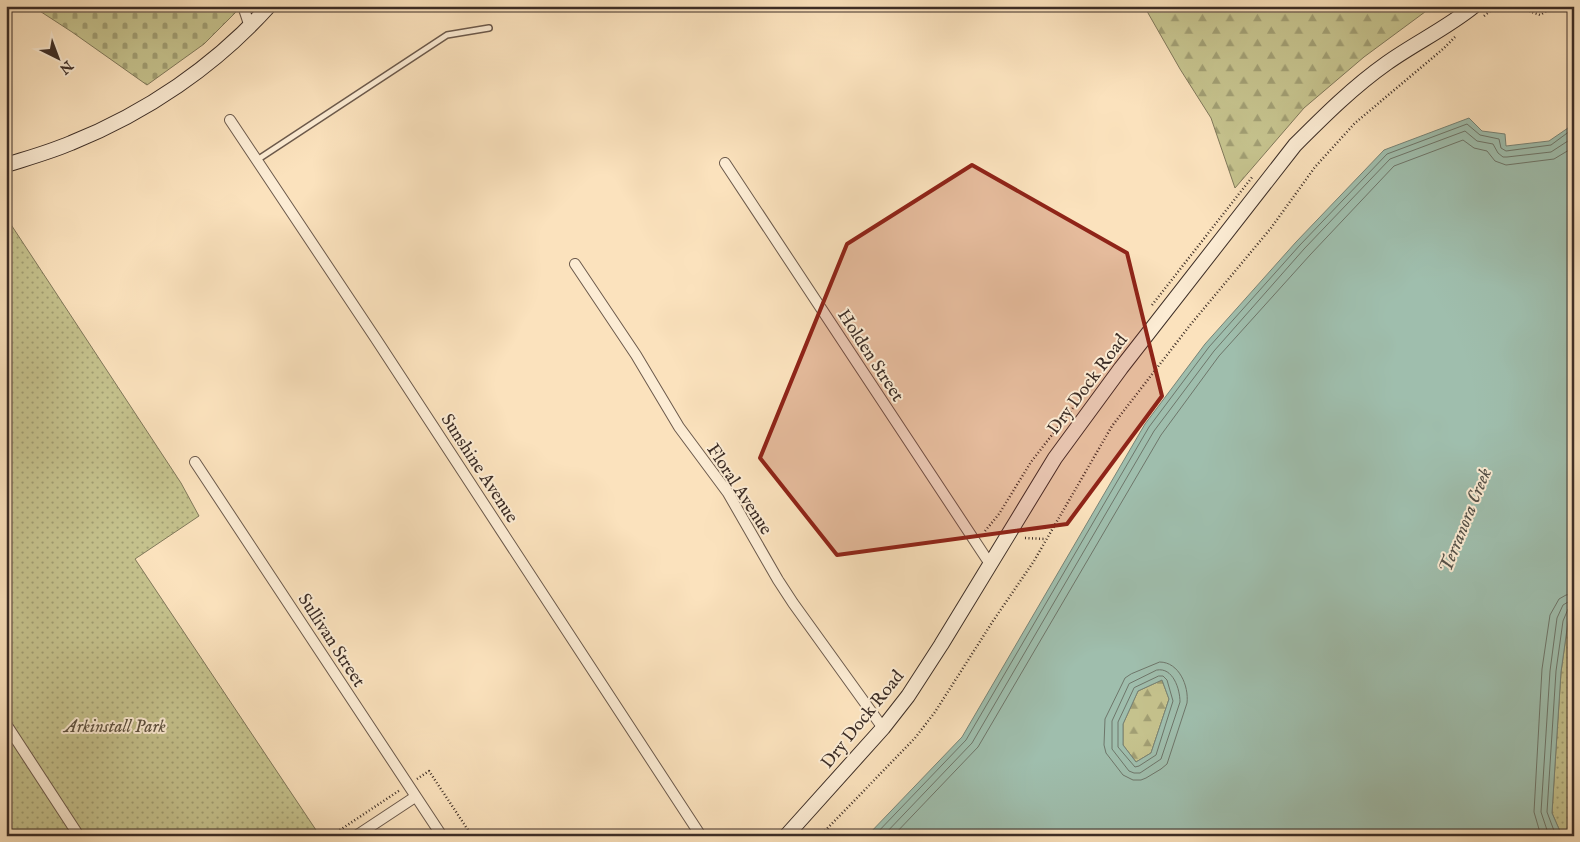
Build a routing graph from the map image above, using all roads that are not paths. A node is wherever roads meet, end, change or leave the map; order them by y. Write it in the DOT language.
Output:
graph roads {
  1 [pos="243,6"];
  2 [pos="269,6"];
  3 [pos="1478,11"];
  4 [pos="250,27"];
  5 [pos="489,28"];
  6 [pos="230,120"];
  7 [pos="256,160"];
  8 [pos="725,163"];
  9 [pos="6,165"];
  10 [pos="575,264"];
  11 [pos="195,462"];
  12 [pos="990,564"];
  13 [pos="6,724"];
  14 [pos="883,728"];
  15 [pos="415,797"];
  16 [pos="79,836"];
  17 [pos="356,836"];
  18 [pos="442,836"];
  19 [pos="701,836"];
  20 [pos="786,836"];
  1 -- 4 [label="street"];
  2 -- 4 [label="street"];
  3 -- 12 [label="street, Dry Dock Road"];
  4 -- 9 [label="street"];
  5 -- 7 [label="lane"];
  6 -- 7 [label="street, Sunshine Avenue"];
  7 -- 19 [label="street, Sunshine Avenue"];
  8 -- 12 [label="street, Holden Street"];
  10 -- 14 [label="street, Floral Avenue"];
  11 -- 15 [label="street, Sullivan Street"];
  12 -- 14 [label="street, Dry Dock Road"];
  13 -- 16 [label="street"];
  14 -- 20 [label="street, Dry Dock Road"];
  15 -- 17 [label="street"];
  15 -- 18 [label="street, Sullivan Street"];
}
